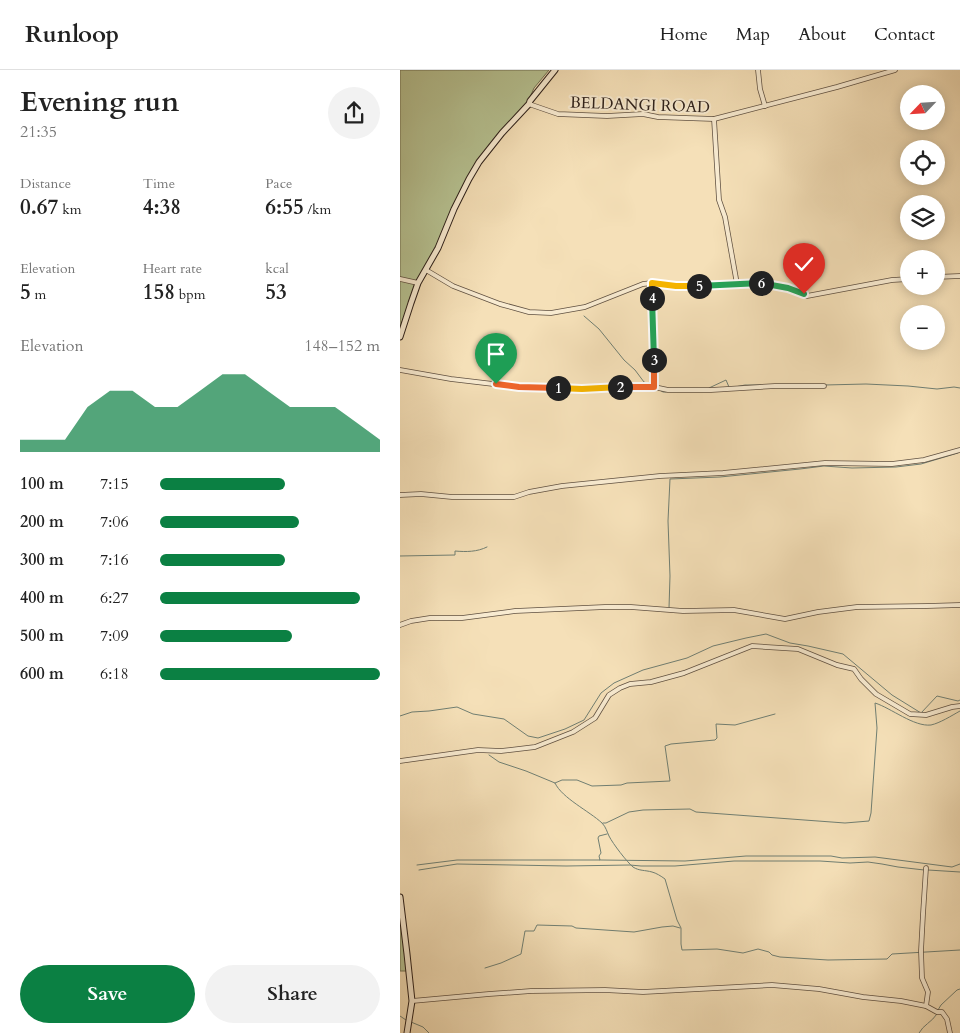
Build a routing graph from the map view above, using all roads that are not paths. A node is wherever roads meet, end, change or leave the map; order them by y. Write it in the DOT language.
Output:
graph roads {
  1 [pos="555,70"];
  2 [pos="758,70"];
  3 [pos="895,70"];
  4 [pos="529,104"];
  5 [pos="765,106"];
  6 [pos="714,119"];
  7 [pos="426,270"];
  8 [pos="960,276"];
  9 [pos="945,277"];
  10 [pos="400,279"];
  11 [pos="900,279"];
  12 [pos="418,283"];
  13 [pos="652,283"];
  14 [pos="737,284"];
  15 [pos="400,337"];
  16 [pos="400,370"];
  17 [pos="824,386"];
  18 [pos="654,387"];
  19 [pos="960,450"];
  20 [pos="400,495"];
  21 [pos="960,604"];
  22 [pos="400,625"];
  23 [pos="960,706"];
  24 [pos="400,761"];
  25 [pos="926,868"];
  26 [pos="400,897"];
  27 [pos="412,1001"];
  28 [pos="926,1006"];
  29 [pos="407,1033"];
  30 [pos="950,1033"];
  1 -- 4 [label="street"];
  2 -- 5 [label="street"];
  3 -- 5 [label="street, BELDANGI ROAD"];
  4 -- 6 [label="street, BELDANGI ROAD"];
  4 -- 7 [label="street"];
  5 -- 6 [label="street, BELDANGI ROAD"];
  6 -- 14 [label="street"];
  7 -- 12 [label="street"];
  7 -- 13 [label="street"];
  8 -- 9 [label="street"];
  10 -- 12 [label="street"];
  11 -- 14 [label="street"];
  12 -- 15 [label="street"];
  13 -- 14 [label="street"];
  13 -- 18 [label="street"];
  16 -- 18 [label="street"];
  17 -- 18 [label="street"];
  19 -- 20 [label="street"];
  21 -- 22 [label="street"];
  23 -- 24 [label="street"];
  25 -- 28 [label="street"];
  26 -- 27 [label="street"];
  27 -- 28 [label="street"];
  27 -- 29 [label="street"];
  28 -- 30 [label="street"];
}
